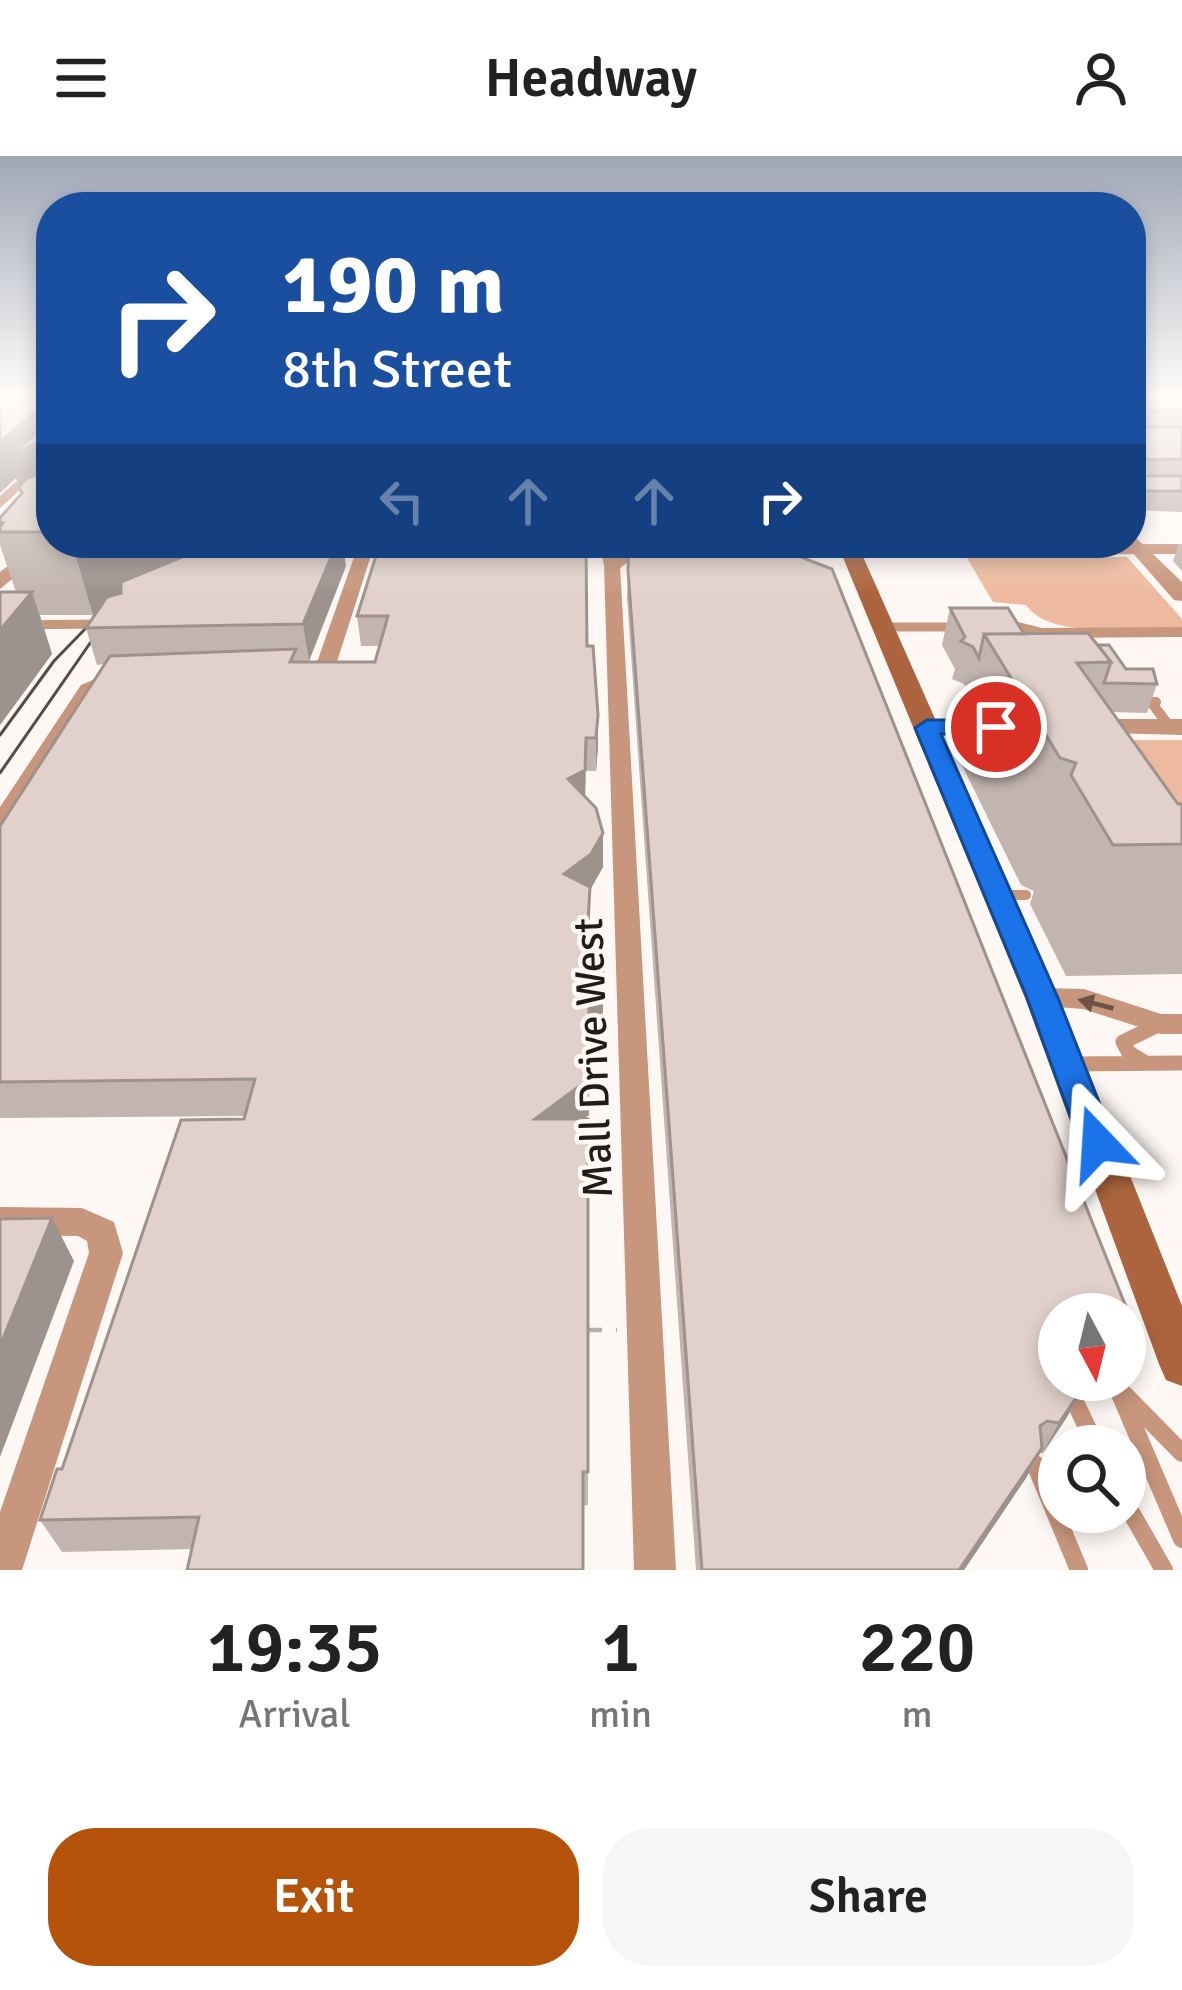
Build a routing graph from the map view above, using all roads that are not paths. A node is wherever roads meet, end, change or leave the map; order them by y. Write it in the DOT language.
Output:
graph roads {
  1 [pos="36,469"];
  2 [pos="0,506"];
  3 [pos="36,528"];
  4 [pos="36,532"];
  5 [pos="1146,545"];
  6 [pos="1182,549"];
  7 [pos="1146,555"];
  8 [pos="363,558"];
  9 [pos="610,558"];
  10 [pos="803,558"];
  11 [pos="854,558"];
  12 [pos="864,581"];
  13 [pos="0,583"];
  14 [pos="1182,595"];
  15 [pos="931,614"];
  16 [pos="54,624"];
  17 [pos="119,624"];
  18 [pos="0,625"];
  19 [pos="884,627"];
  20 [pos="938,627"];
  21 [pos="971,627"];
  22 [pos="1018,627"];
  23 [pos="1182,632"];
  24 [pos="38,641"];
  25 [pos="277,671"];
  26 [pos="135,673"];
  27 [pos="1156,702"];
  28 [pos="1018,727"];
  29 [pos="1062,727"];
  30 [pos="1176,727"];
  31 [pos="927,728"];
  32 [pos="0,824"];
  33 [pos="1042,998"];
  34 [pos="1172,1024"];
  35 [pos="1069,1064"];
  36 [pos="1151,1064"];
  37 [pos="1182,1064"];
  38 [pos="0,1221"];
  39 [pos="1180,1351"];
  40 [pos="1122,1401"];
  41 [pos="1133,1401"];
  42 [pos="1076,1404"];
  43 [pos="1086,1425"];
  44 [pos="1182,1453"];
  45 [pos="1035,1464"];
  46 [pos="1143,1533"];
  47 [pos="1182,1539"];
  48 [pos="1,1570"];
  49 [pos="655,1570"];
  50 [pos="1079,1570"];
  51 [pos="1164,1570"];
  1 -- 2 [label="street"];
  2 -- 3 [label="street"];
  4 -- 13 [label="street"];
  5 -- 6 [label="street"];
  7 -- 14 [label="street"];
  8 -- 25 [label="street"];
  9 -- 49 [label="street, Mall Drive West"];
  10 -- 12 [label="street"];
  11 -- 12 [label="main road"];
  12 -- 19 [label="main road"];
  15 -- 20 [label="lane"];
  16 -- 17 [label="lane"];
  16 -- 18 [label="lane"];
  16 -- 24 [label="lane"];
  19 -- 20 [label="lane"];
  19 -- 31 [label="main road"];
  20 -- 21 [label="lane"];
  22 -- 23 [label="street"];
  26 -- 32 [label="street"];
  27 -- 30 [label="lane"];
  28 -- 31 [label="street"];
  29 -- 30 [label="street"];
  31 -- 33 [label="main road"];
  34 -- 33 [label="street, one-way"];
  33 -- 35 [label="main road"];
  34 -- 36 [label="lane"];
  35 -- 36 [label="lane"];
  35 -- 39 [label="main road"];
  36 -- 37 [label="lane"];
  38 -- 48 [label="street"];
  40 -- 47 [label="lane"];
  41 -- 44 [label="lane"];
  42 -- 43 [label="lane"];
  45 -- 50 [label="lane"];
  46 -- 51 [label="lane"];
}
